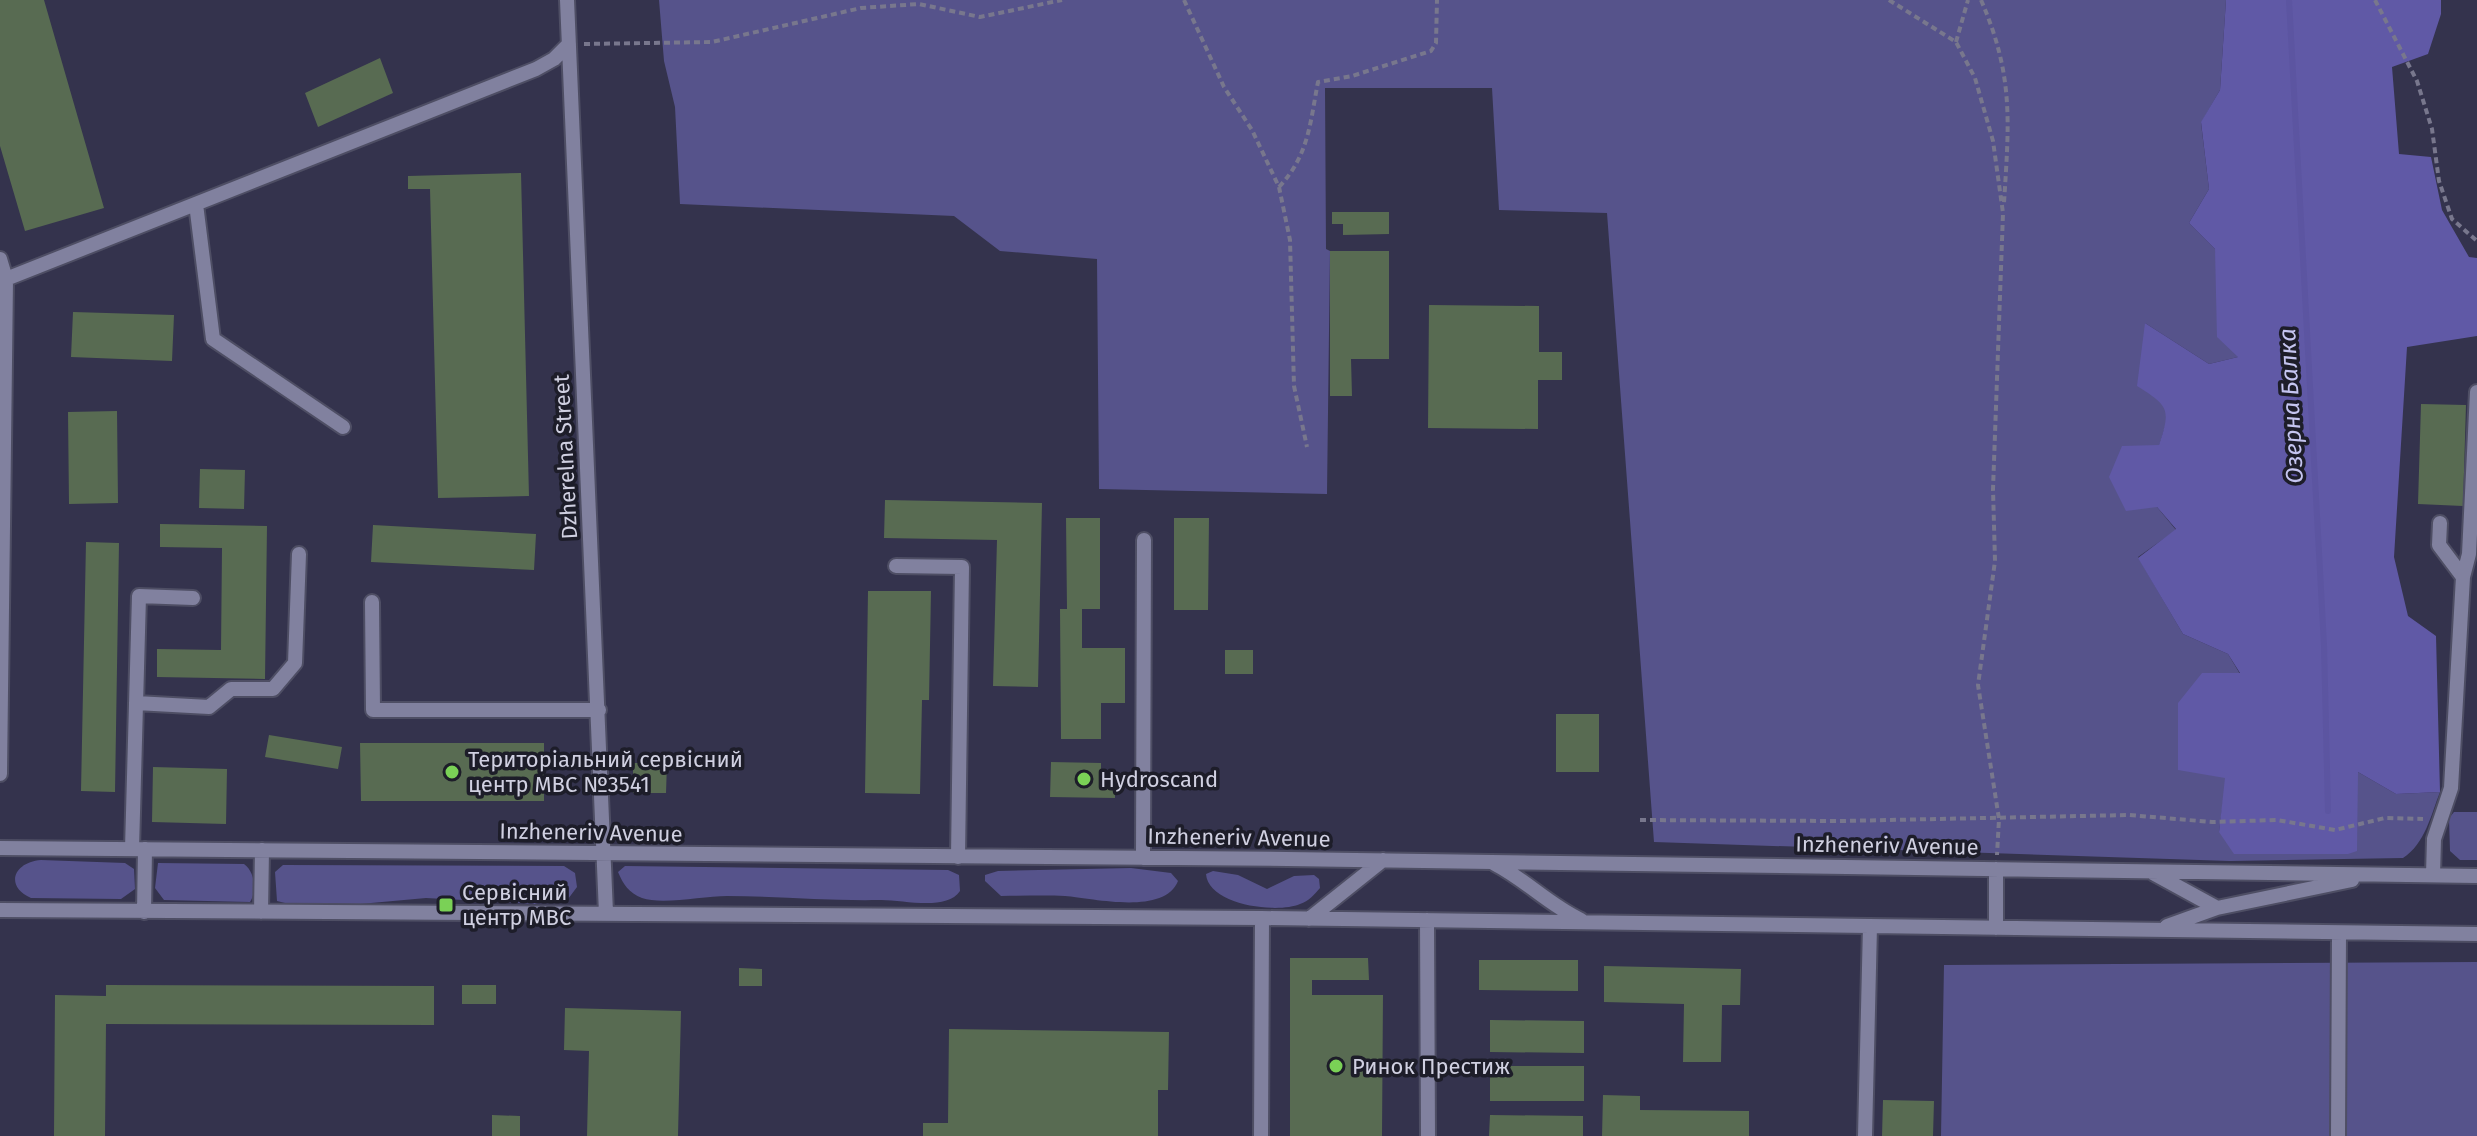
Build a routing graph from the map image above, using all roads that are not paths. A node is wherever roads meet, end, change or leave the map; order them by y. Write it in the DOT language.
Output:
graph roads {
  1 [pos="567,0"];
  2 [pos="569,44"];
  3 [pos="196,204"];
  4 [pos="0,259"];
  5 [pos="6,279"];
  6 [pos="2477,392"];
  7 [pos="343,427"];
  8 [pos="2440,523"];
  9 [pos="1144,540"];
  10 [pos="299,554"];
  11 [pos="896,566"];
  12 [pos="2463,577"];
  13 [pos="193,598"];
  14 [pos="372,602"];
  15 [pos="136,703"];
  16 [pos="599,710"];
  17 [pos="0,774"];
  18 [pos="0,848"];
  19 [pos="138,849"];
  20 [pos="262,850"];
  21 [pos="605,854"];
  22 [pos="958,857"];
  23 [pos="1143,858"];
  24 [pos="1383,860"];
  25 [pos="1490,862"];
  26 [pos="1996,869"];
  27 [pos="2149,871"];
  28 [pos="2380,875"];
  29 [pos="2433,875"];
  30 [pos="2477,876"];
  31 [pos="2217,908"];
  32 [pos="0,910"];
  33 [pos="144,912"];
  34 [pos="261,912"];
  35 [pos="606,913"];
  36 [pos="1262,918"];
  37 [pos="1309,919"];
  38 [pos="1427,920"];
  39 [pos="1584,922"];
  40 [pos="1870,926"];
  41 [pos="1996,928"];
  42 [pos="2155,930"];
  43 [pos="2339,933"];
  44 [pos="2477,934"];
  45 [pos="1261,1136"];
  46 [pos="1428,1136"];
  47 [pos="1865,1136"];
  48 [pos="2338,1136"];
  1 -- 2 [label="street, Dzherelna Street"];
  2 -- 3 [label="street"];
  2 -- 16 [label="street, Dzherelna Street"];
  3 -- 5 [label="street"];
  3 -- 7 [label="street"];
  4 -- 5 [label="street"];
  5 -- 17 [label="street"];
  6 -- 12 [label="street"];
  8 -- 12 [label="street"];
  9 -- 23 [label="street"];
  10 -- 15 [label="street"];
  11 -- 22 [label="street"];
  12 -- 29 [label="street"];
  13 -- 15 [label="street"];
  14 -- 16 [label="street"];
  15 -- 19 [label="street"];
  16 -- 21 [label="street, Dzherelna Street"];
  18 -- 19 [label="street, Inzheneriv Avenue"];
  19 -- 20 [label="street, Inzheneriv Avenue"];
  19 -- 33 [label="street"];
  20 -- 21 [label="street, Inzheneriv Avenue"];
  20 -- 34 [label="street"];
  21 -- 22 [label="street, Inzheneriv Avenue"];
  21 -- 35 [label="street, Dzherelna Street"];
  22 -- 23 [label="street, Inzheneriv Avenue"];
  23 -- 24 [label="street, Inzheneriv Avenue"];
  24 -- 25 [label="street, Inzheneriv Avenue"];
  24 -- 37 [label="street"];
  25 -- 26 [label="street, Inzheneriv Avenue"];
  25 -- 39 [label="street"];
  26 -- 27 [label="street, Inzheneriv Avenue"];
  26 -- 41 [label="street"];
  27 -- 28 [label="street, Inzheneriv Avenue"];
  27 -- 31 [label="street"];
  28 -- 29 [label="street, Inzheneriv Avenue"];
  28 -- 31 [label="street"];
  29 -- 30 [label="street, Inzheneriv Avenue"];
  31 -- 42 [label="street"];
  32 -- 33 [label="street"];
  33 -- 34 [label="street"];
  34 -- 35 [label="street"];
  35 -- 36 [label="street"];
  36 -- 37 [label="street"];
  36 -- 45 [label="street"];
  37 -- 38 [label="street"];
  38 -- 39 [label="street"];
  38 -- 46 [label="street"];
  39 -- 40 [label="street"];
  40 -- 41 [label="street"];
  40 -- 47 [label="street"];
  41 -- 42 [label="street"];
  42 -- 43 [label="street"];
  43 -- 44 [label="street"];
  43 -- 48 [label="street"];
}
